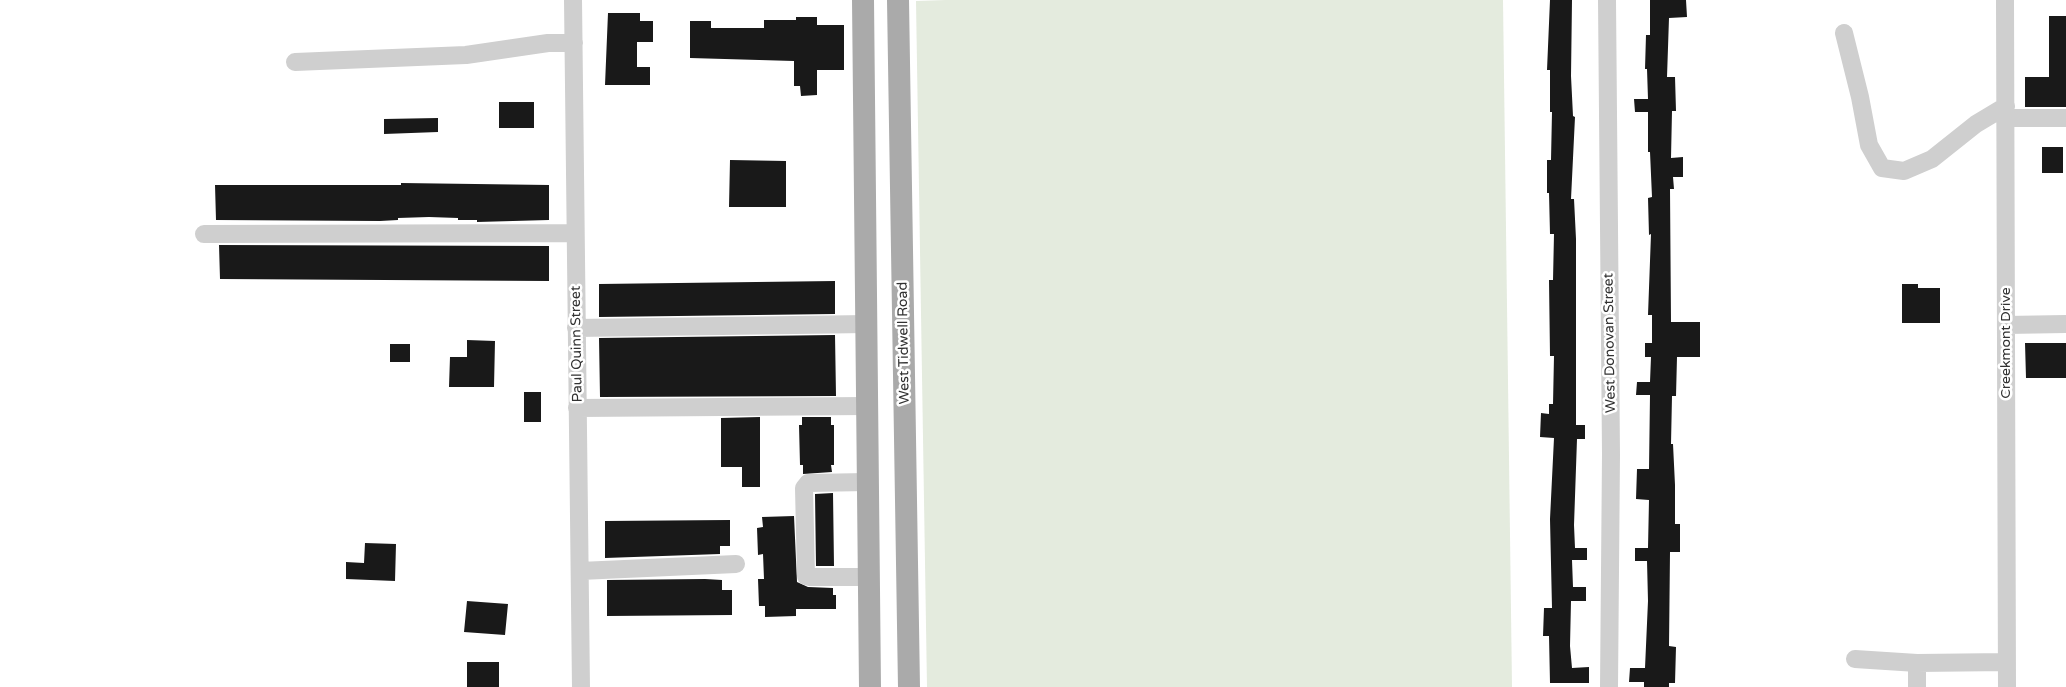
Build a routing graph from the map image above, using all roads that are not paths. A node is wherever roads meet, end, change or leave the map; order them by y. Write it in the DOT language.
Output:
graph roads {
  1 [pos="573,0"];
  2 [pos="862,0"];
  3 [pos="898,0"];
  4 [pos="1607,0"];
  5 [pos="2005,0"];
  6 [pos="1844,33"];
  7 [pos="574,44"];
  8 [pos="295,62"];
  9 [pos="2006,112"];
  10 [pos="2066,118"];
  11 [pos="866,227"];
  12 [pos="575,233"];
  13 [pos="204,234"];
  14 [pos="902,234"];
  15 [pos="866,324"];
  16 [pos="2066,324"];
  17 [pos="2006,325"];
  18 [pos="576,328"];
  19 [pos="867,406"];
  20 [pos="578,408"];
  21 [pos="868,482"];
  22 [pos="736,564"];
  23 [pos="580,571"];
  24 [pos="869,577"];
  25 [pos="1855,659"];
  26 [pos="2007,662"];
  27 [pos="1917,663"];
  28 [pos="581,687"];
  29 [pos="870,687"];
  30 [pos="910,687"];
  31 [pos="1609,687"];
  32 [pos="1917,687"];
  33 [pos="2007,687"];
  1 -- 7 [label="street, Paul Quinn Street"];
  2 -- 11 [label="main road"];
  3 -- 14 [label="main road, West Tidwell Road"];
  4 -- 31 [label="street, West Donovan Street"];
  5 -- 9 [label="street, Creekmont Drive"];
  6 -- 9 [label="street"];
  7 -- 8 [label="street"];
  7 -- 12 [label="street, Paul Quinn Street"];
  9 -- 10 [label="street"];
  9 -- 17 [label="street, Creekmont Drive"];
  11 -- 14 [label="main road"];
  11 -- 15 [label="main road"];
  12 -- 13 [label="street"];
  12 -- 18 [label="street, Paul Quinn Street"];
  14 -- 30 [label="main road, West Tidwell Road"];
  15 -- 18 [label="street"];
  15 -- 19 [label="main road"];
  16 -- 17 [label="street"];
  17 -- 26 [label="street, Creekmont Drive"];
  18 -- 20 [label="street, Paul Quinn Street"];
  19 -- 20 [label="street"];
  19 -- 21 [label="main road"];
  20 -- 23 [label="street, Paul Quinn Street"];
  21 -- 24 [label="main road"];
  21 -- 24 [label="street"];
  22 -- 23 [label="street"];
  23 -- 28 [label="street, Paul Quinn Street"];
  24 -- 29 [label="main road"];
  25 -- 27 [label="street"];
  26 -- 27 [label="street"];
  26 -- 33 [label="street, Creekmont Drive"];
  27 -- 32 [label="street"];
}
